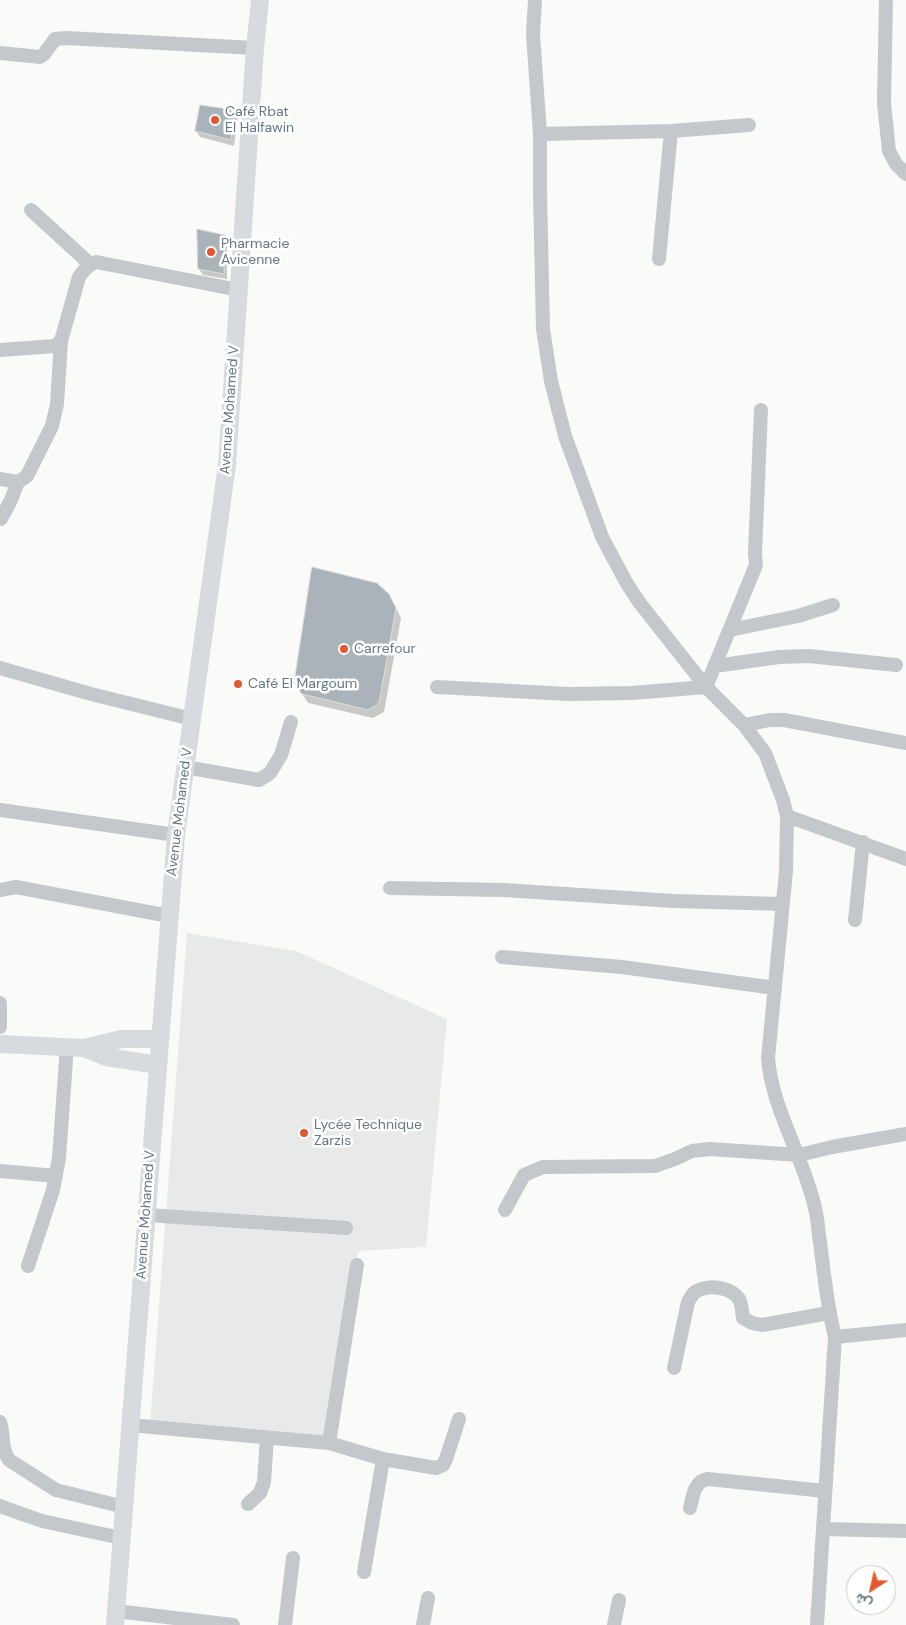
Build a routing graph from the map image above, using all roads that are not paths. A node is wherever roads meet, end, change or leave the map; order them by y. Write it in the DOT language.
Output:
graph roads {
  1 [pos="260,0"];
  2 [pos="535,0"];
  3 [pos="886,0"];
  4 [pos="255,48"];
  5 [pos="0,53"];
  6 [pos="749,125"];
  7 [pos="671,131"];
  8 [pos="540,134"];
  9 [pos="906,174"];
  10 [pos="31,210"];
  11 [pos="658,258"];
  12 [pos="90,264"];
  13 [pos="239,290"];
  14 [pos="61,341"];
  15 [pos="0,350"];
  16 [pos="761,410"];
  17 [pos="0,479"];
  18 [pos="18,482"];
  19 [pos="1,519"];
  20 [pos="833,605"];
  21 [pos="730,630"];
  22 [pos="896,665"];
  23 [pos="715,666"];
  24 [pos="0,668"];
  25 [pos="437,687"];
  26 [pos="706,687"];
  27 [pos="192,720"];
  28 [pos="291,722"];
  29 [pos="744,726"];
  30 [pos="906,743"];
  31 [pos="185,767"];
  32 [pos="0,810"];
  33 [pos="787,816"];
  34 [pos="176,835"];
  35 [pos="863,842"];
  36 [pos="906,859"];
  37 [pos="390,888"];
  38 [pos="0,890"];
  39 [pos="783,904"];
  40 [pos="169,916"];
  41 [pos="855,920"];
  42 [pos="502,957"];
  43 [pos="775,988"];
  44 [pos="0,1003"];
  45 [pos="0,1026"];
  46 [pos="160,1039"];
  47 [pos="0,1044"];
  48 [pos="75,1047"];
  49 [pos="158,1065"];
  50 [pos="906,1134"];
  51 [pos="798,1155"];
  52 [pos="0,1171"];
  53 [pos="56,1176"];
  54 [pos="506,1210"];
  55 [pos="146,1215"];
  56 [pos="346,1228"];
  57 [pos="357,1265"];
  58 [pos="28,1266"];
  59 [pos="829,1313"];
  60 [pos="906,1330"];
  61 [pos="835,1337"];
  62 [pos="674,1368"];
  63 [pos="459,1419"];
  64 [pos="0,1422"];
  65 [pos="130,1425"];
  66 [pos="267,1437"];
  67 [pos="329,1443"];
  68 [pos="383,1459"];
  69 [pos="825,1491"];
  70 [pos="248,1504"];
  71 [pos="0,1506"];
  72 [pos="124,1507"];
  73 [pos="690,1508"];
  74 [pos="824,1529"];
  75 [pos="906,1531"];
  76 [pos="121,1538"];
  77 [pos="293,1558"];
  78 [pos="364,1572"];
  79 [pos="428,1598"];
  80 [pos="618,1600"];
  81 [pos="116,1618"];
  82 [pos="233,1625"];
  83 [pos="284,1625"];
  84 [pos="423,1625"];
  85 [pos="614,1625"];
  86 [pos="817,1625"];
  1 -- 4 [label="main road, Avenue Mohamed V"];
  2 -- 8 [label="street"];
  3 -- 9 [label="street"];
  4 -- 5 [label="street"];
  4 -- 13 [label="main road, Avenue Mohamed V"];
  6 -- 7 [label="street"];
  7 -- 8 [label="street"];
  7 -- 11 [label="street"];
  8 -- 26 [label="street"];
  10 -- 12 [label="street"];
  12 -- 13 [label="street"];
  12 -- 14 [label="street"];
  13 -- 27 [label="main road, Avenue Mohamed V"];
  14 -- 15 [label="street"];
  14 -- 18 [label="street"];
  16 -- 21 [label="street"];
  17 -- 18 [label="street"];
  18 -- 19 [label="street"];
  20 -- 21 [label="street"];
  21 -- 23 [label="street"];
  22 -- 23 [label="street"];
  23 -- 26 [label="street"];
  24 -- 27 [label="street"];
  25 -- 26 [label="street"];
  26 -- 29 [label="street"];
  27 -- 31 [label="main road, Avenue Mohamed V"];
  28 -- 31 [label="street"];
  29 -- 30 [label="street"];
  29 -- 33 [label="street"];
  31 -- 34 [label="main road, Avenue Mohamed V"];
  32 -- 34 [label="street"];
  33 -- 35 [label="street"];
  33 -- 39 [label="street"];
  34 -- 40 [label="main road, Avenue Mohamed V"];
  35 -- 36 [label="street"];
  35 -- 41 [label="street"];
  37 -- 39 [label="street"];
  38 -- 40 [label="street"];
  39 -- 43 [label="street"];
  40 -- 46 [label="main road, Avenue Mohamed V"];
  42 -- 43 [label="street"];
  43 -- 51 [label="street"];
  44 -- 45 [label="street"];
  46 -- 48 [label="main road"];
  46 -- 49 [label="main road, Avenue Mohamed V"];
  47 -- 48 [label="main road"];
  48 -- 49 [label="main road"];
  48 -- 53 [label="street"];
  49 -- 55 [label="main road, Avenue Mohamed V"];
  50 -- 51 [label="street"];
  51 -- 54 [label="street"];
  51 -- 59 [label="street"];
  52 -- 53 [label="street"];
  53 -- 58 [label="street"];
  55 -- 56 [label="street"];
  55 -- 65 [label="main road, Avenue Mohamed V"];
  57 -- 67 [label="street"];
  59 -- 61 [label="street"];
  59 -- 62 [label="street"];
  60 -- 61 [label="street"];
  61 -- 69 [label="street"];
  63 -- 68 [label="street"];
  64 -- 72 [label="street"];
  65 -- 66 [label="street"];
  65 -- 72 [label="main road, Avenue Mohamed V"];
  66 -- 67 [label="street"];
  66 -- 70 [label="street"];
  67 -- 68 [label="street"];
  68 -- 78 [label="street"];
  69 -- 73 [label="street"];
  69 -- 74 [label="street"];
  71 -- 76 [label="street"];
  72 -- 76 [label="main road, Avenue Mohamed V"];
  74 -- 75 [label="street"];
  74 -- 86 [label="street"];
  76 -- 81 [label="main road, Avenue Mohamed V"];
  77 -- 83 [label="street"];
  79 -- 84 [label="street"];
  80 -- 85 [label="street"];
  81 -- 82 [label="street"];
}
